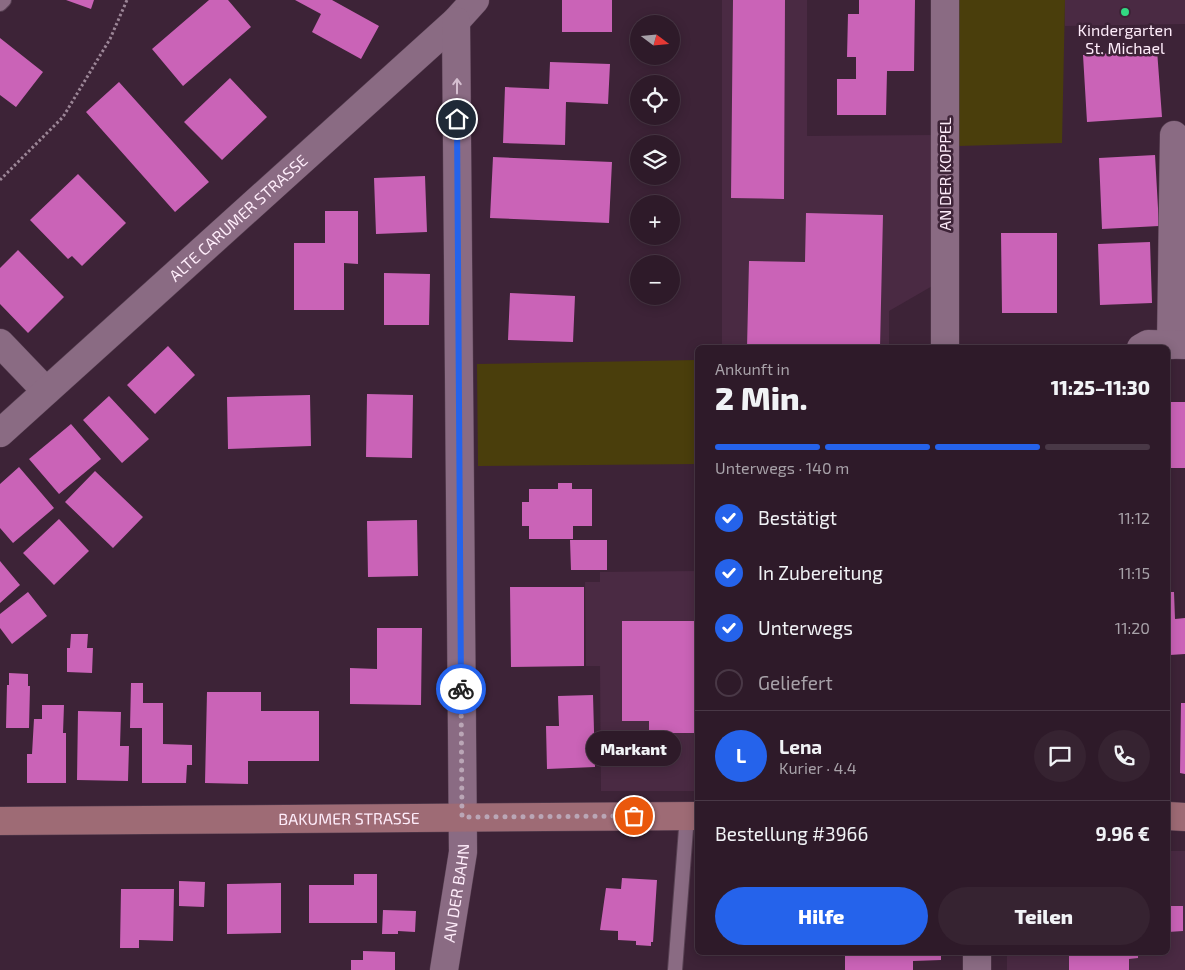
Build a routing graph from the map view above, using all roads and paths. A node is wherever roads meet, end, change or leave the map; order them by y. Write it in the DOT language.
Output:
graph roads {
  1 [pos="4,0"];
  2 [pos="127,0"];
  3 [pos="475,0"];
  4 [pos="945,0"];
  5 [pos="0,4"];
  6 [pos="456,21"];
  7 [pos="1174,135"];
  8 [pos="0,180"];
  9 [pos="0,343"];
  10 [pos="945,345"];
  11 [pos="1146,345"];
  12 [pos="1178,345"];
  13 [pos="46,392"];
  14 [pos="0,433"];
  15 [pos="692,816"];
  16 [pos="1170,816"];
  17 [pos="462,817"];
  18 [pos="1185,817"];
  19 [pos="0,822"];
  20 [pos="977,955"];
  21 [pos="444,970"];
  22 [pos="675,970"];
  23 [pos="977,970"];
  1 -- 5 [label="lane"];
  2 -- 8 [label="path"];
  3 -- 6 [label="street, ALTE CARUMER STRASSE"];
  4 -- 10 [label="street, AN DER KOPPEL"];
  6 -- 13 [label="street, ALTE CARUMER STRASSE"];
  17 -- 6 [label="street, AN DER BAHN, one-way"];
  7 -- 12 [label="street"];
  9 -- 13 [label="street"];
  11 -- 12 [label="street"];
  13 -- 14 [label="street, ALTE CARUMER STRASSE"];
  15 -- 17 [label="main road, BAKUMER STRASSE"];
  15 -- 22 [label="lane"];
  16 -- 18 [label="main road"];
  17 -- 19 [label="main road, BAKUMER STRASSE"];
  17 -- 21 [label="street, AN DER BAHN"];
  20 -- 23 [label="street"];
}
